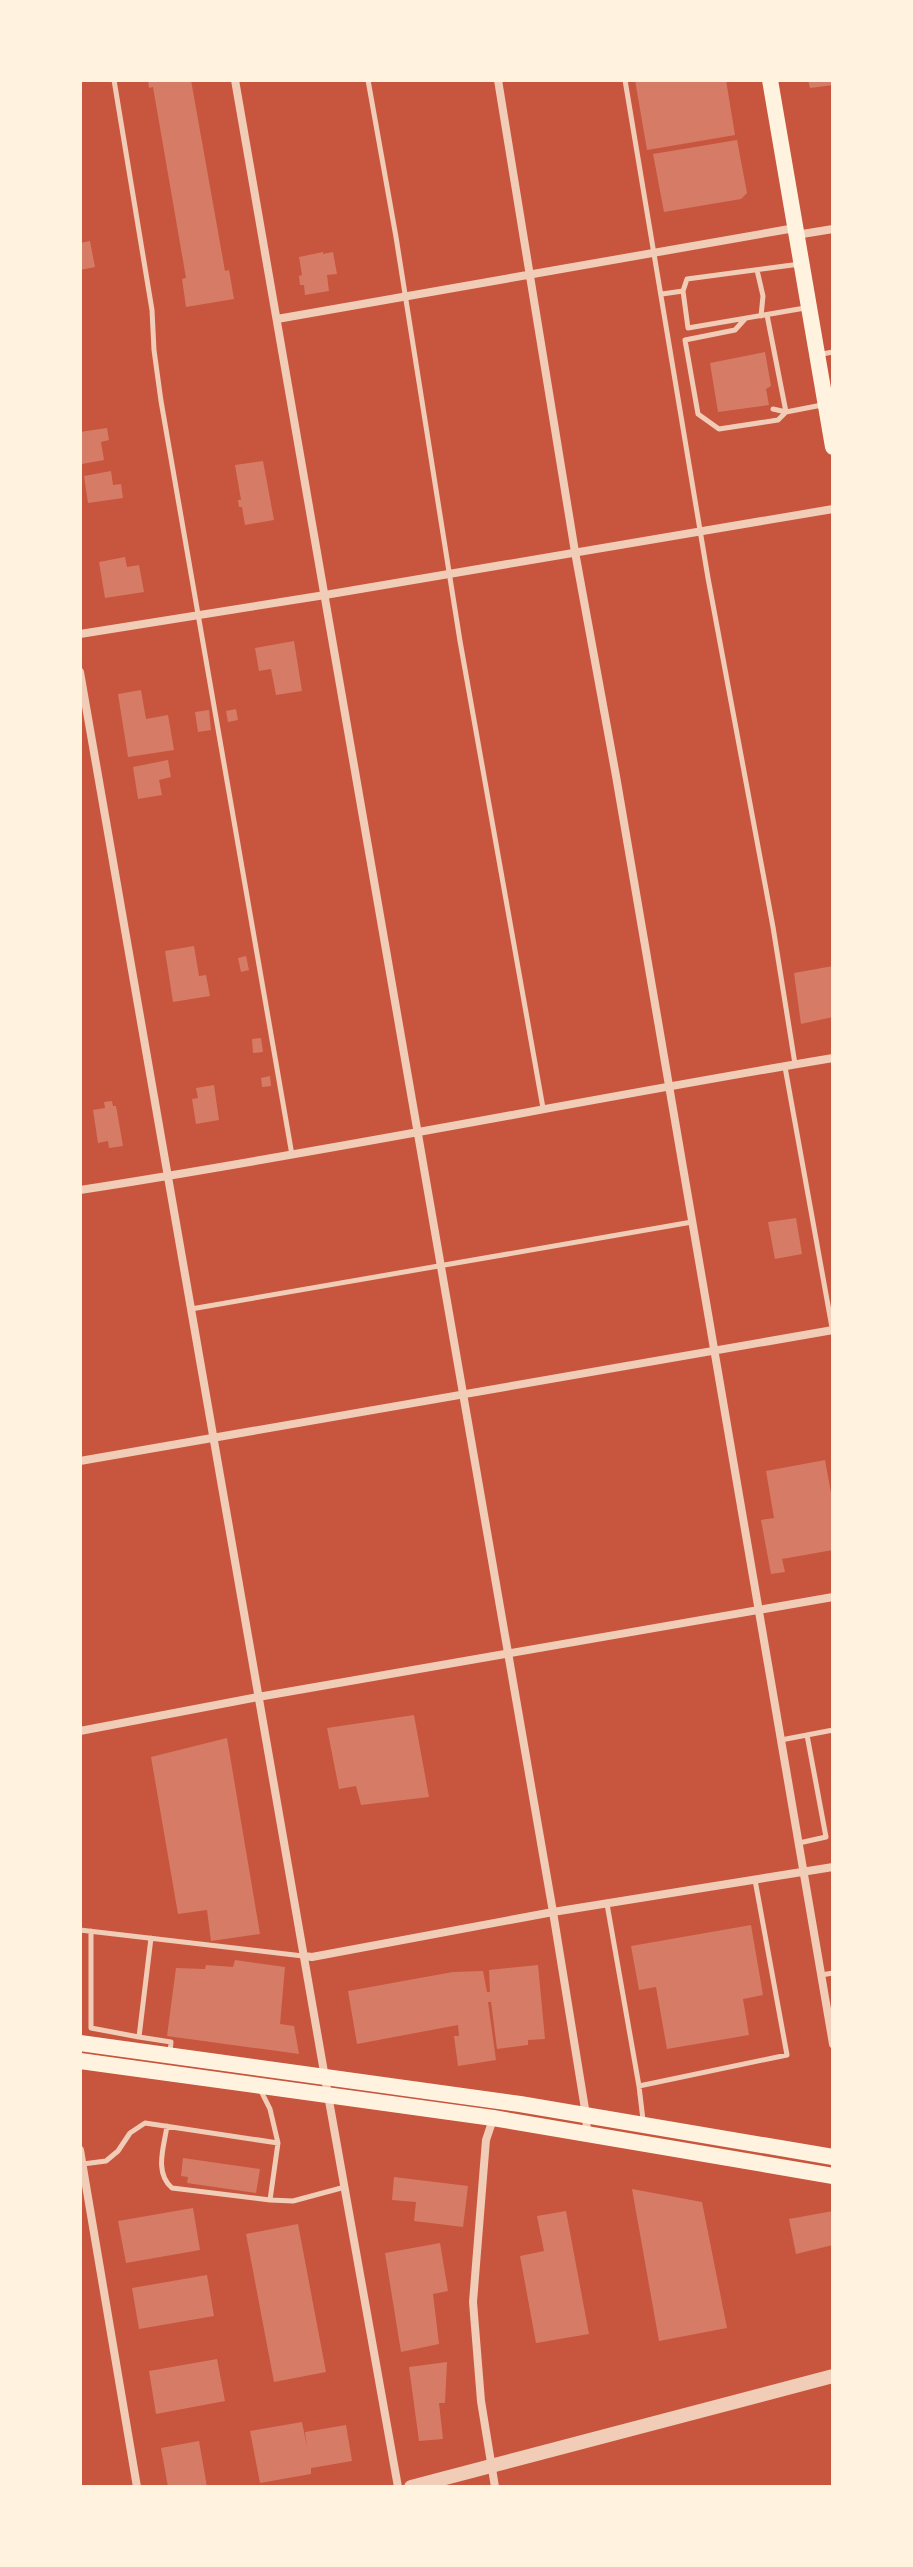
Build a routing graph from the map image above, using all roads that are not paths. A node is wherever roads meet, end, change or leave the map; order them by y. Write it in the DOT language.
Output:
graph roads {
  1 [pos="114,80"];
  2 [pos="235,80"];
  3 [pos="368,80"];
  4 [pos="498,80"];
  5 [pos="625,80"];
  6 [pos="770,80"];
  7 [pos="833,229"];
  8 [pos="796,232"];
  9 [pos="655,252"];
  10 [pos="801,264"];
  11 [pos="757,270"];
  12 [pos="531,274"];
  13 [pos="683,291"];
  14 [pos="662,294"];
  15 [pos="404,298"];
  16 [pos="808,308"];
  17 [pos="764,315"];
  18 [pos="746,318"];
  19 [pos="277,319"];
  20 [pos="825,354"];
  21 [pos="826,405"];
  22 [pos="773,409"];
  23 [pos="786,412"];
  24 [pos="715,418"];
  25 [pos="706,419"];
  26 [pos="833,447"];
  27 [pos="833,509"];
  28 [pos="701,530"];
  29 [pos="575,552"];
  30 [pos="450,574"];
  31 [pos="325,595"];
  32 [pos="199,616"];
  33 [pos="80,634"];
  34 [pos="80,672"];
  35 [pos="833,1058"];
  36 [pos="795,1064"];
  37 [pos="785,1066"];
  38 [pos="668,1086"];
  39 [pos="543,1108"];
  40 [pos="417,1132"];
  41 [pos="292,1156"];
  42 [pos="168,1176"];
  43 [pos="80,1190"];
  44 [pos="692,1222"];
  45 [pos="441,1266"];
  46 [pos="191,1309"];
  47 [pos="833,1331"];
  48 [pos="715,1351"];
  49 [pos="464,1394"];
  50 [pos="213,1438"];
  51 [pos="80,1461"];
  52 [pos="833,1597"];
  53 [pos="759,1609"];
  54 [pos="509,1653"];
  55 [pos="258,1697"];
  56 [pos="833,1730"];
  57 [pos="80,1731"];
  58 [pos="807,1735"];
  59 [pos="781,1740"];
  60 [pos="799,1843"];
  61 [pos="833,1867"];
  62 [pos="804,1872"];
  63 [pos="755,1880"];
  64 [pos="607,1904"];
  65 [pos="553,1912"];
  66 [pos="80,1930"];
  67 [pos="91,1931"];
  68 [pos="151,1938"];
  69 [pos="304,1956"];
  70 [pos="833,1973"];
  71 [pos="821,1975"];
  72 [pos="139,2037"];
  73 [pos="110,2040"];
  74 [pos="80,2043"];
  75 [pos="833,2044"];
  76 [pos="169,2057"];
  77 [pos="80,2061"];
  78 [pos="325,2076"];
  79 [pos="259,2086"];
  80 [pos="639,2086"];
  81 [pos="328,2095"];
  82 [pos="586,2115"];
  83 [pos="493,2118"];
  84 [pos="643,2125"];
  85 [pos="167,2126"];
  86 [pos="587,2134"];
  87 [pos="278,2143"];
  88 [pos="80,2150"];
  89 [pos="833,2157"];
  90 [pos="82,2165"];
  91 [pos="833,2176"];
  92 [pos="345,2187"];
  93 [pos="270,2200"];
  94 [pos="833,2376"];
  95 [pos="493,2466"];
  96 [pos="137,2487"];
  97 [pos="398,2487"];
  98 [pos="411,2487"];
  99 [pos="495,2487"];
  1 -- 32 [label="lane"];
  2 -- 19 [label="street"];
  3 -- 15 [label="lane"];
  4 -- 12 [label="street"];
  5 -- 9 [label="lane"];
  6 -- 8 [label="main road"];
  7 -- 8 [label="street"];
  8 -- 9 [label="street"];
  8 -- 10 [label="main road"];
  9 -- 12 [label="street"];
  9 -- 14 [label="lane"];
  10 -- 11 [label="lane"];
  10 -- 16 [label="main road"];
  11 -- 13 [label="lane"];
  11 -- 17 [label="lane"];
  12 -- 15 [label="street"];
  12 -- 29 [label="street"];
  13 -- 14 [label="lane"];
  13 -- 18 [label="lane"];
  14 -- 28 [label="lane"];
  15 -- 19 [label="street"];
  15 -- 30 [label="lane"];
  16 -- 17 [label="lane"];
  16 -- 20 [label="main road"];
  17 -- 18 [label="lane"];
  17 -- 23 [label="lane"];
  18 -- 25 [label="lane"];
  19 -- 31 [label="street"];
  20 -- 21 [label="main road"];
  21 -- 23 [label="lane"];
  21 -- 26 [label="main road"];
  22 -- 23 [label="lane"];
  23 -- 25 [label="lane"];
  24 -- 25 [label="lane"];
  27 -- 28 [label="street"];
  28 -- 29 [label="street"];
  28 -- 36 [label="lane"];
  29 -- 30 [label="street"];
  29 -- 38 [label="street"];
  30 -- 31 [label="street"];
  30 -- 39 [label="lane"];
  31 -- 32 [label="street"];
  31 -- 40 [label="street"];
  32 -- 33 [label="street"];
  32 -- 41 [label="lane"];
  34 -- 42 [label="street"];
  35 -- 36 [label="street"];
  36 -- 37 [label="street"];
  37 -- 38 [label="street"];
  37 -- 47 [label="lane"];
  38 -- 39 [label="street"];
  38 -- 44 [label="street"];
  39 -- 40 [label="street"];
  40 -- 41 [label="street"];
  40 -- 45 [label="street"];
  41 -- 42 [label="street"];
  42 -- 43 [label="street"];
  42 -- 46 [label="street"];
  44 -- 45 [label="lane"];
  44 -- 48 [label="street"];
  45 -- 46 [label="lane"];
  45 -- 49 [label="street"];
  46 -- 50 [label="street"];
  47 -- 48 [label="street"];
  48 -- 49 [label="street"];
  48 -- 53 [label="street"];
  49 -- 50 [label="street"];
  49 -- 54 [label="street"];
  50 -- 51 [label="street"];
  50 -- 55 [label="street"];
  52 -- 53 [label="street"];
  53 -- 54 [label="street"];
  53 -- 59 [label="street"];
  54 -- 55 [label="street"];
  54 -- 65 [label="street"];
  55 -- 57 [label="street"];
  55 -- 69 [label="street"];
  56 -- 58 [label="lane"];
  58 -- 59 [label="lane"];
  58 -- 60 [label="lane"];
  59 -- 60 [label="street"];
  60 -- 62 [label="street"];
  61 -- 62 [label="street"];
  62 -- 63 [label="street"];
  62 -- 71 [label="street"];
  63 -- 64 [label="street"];
  63 -- 80 [label="lane"];
  64 -- 65 [label="street"];
  64 -- 80 [label="lane"];
  65 -- 69 [label="street"];
  65 -- 82 [label="street"];
  66 -- 67 [label="lane"];
  67 -- 68 [label="lane"];
  67 -- 73 [label="lane"];
  68 -- 69 [label="lane"];
  68 -- 72 [label="lane"];
  69 -- 78 [label="street"];
  70 -- 71 [label="lane"];
  71 -- 75 [label="street"];
  72 -- 73 [label="lane"];
  72 -- 76 [label="lane"];
  73 -- 74 [label="main road"];
  73 -- 76 [label="main road"];
  76 -- 78 [label="main road"];
  77 -- 79 [label="main road"];
  78 -- 81 [label="street"];
  78 -- 82 [label="main road"];
  79 -- 81 [label="main road"];
  79 -- 87 [label="lane"];
  80 -- 84 [label="lane"];
  81 -- 83 [label="main road"];
  81 -- 92 [label="street"];
  82 -- 84 [label="main road"];
  82 -- 86 [label="street"];
  83 -- 86 [label="main road"];
  83 -- 95 [label="street"];
  84 -- 89 [label="main road"];
  85 -- 87 [label="lane"];
  85 -- 90 [label="lane"];
  85 -- 93 [label="lane"];
  86 -- 91 [label="main road"];
  87 -- 93 [label="lane"];
  88 -- 90 [label="street"];
  90 -- 96 [label="street"];
  92 -- 93 [label="lane"];
  92 -- 97 [label="street"];
  94 -- 95 [label="street"];
  95 -- 98 [label="street"];
  95 -- 99 [label="street"];
}
